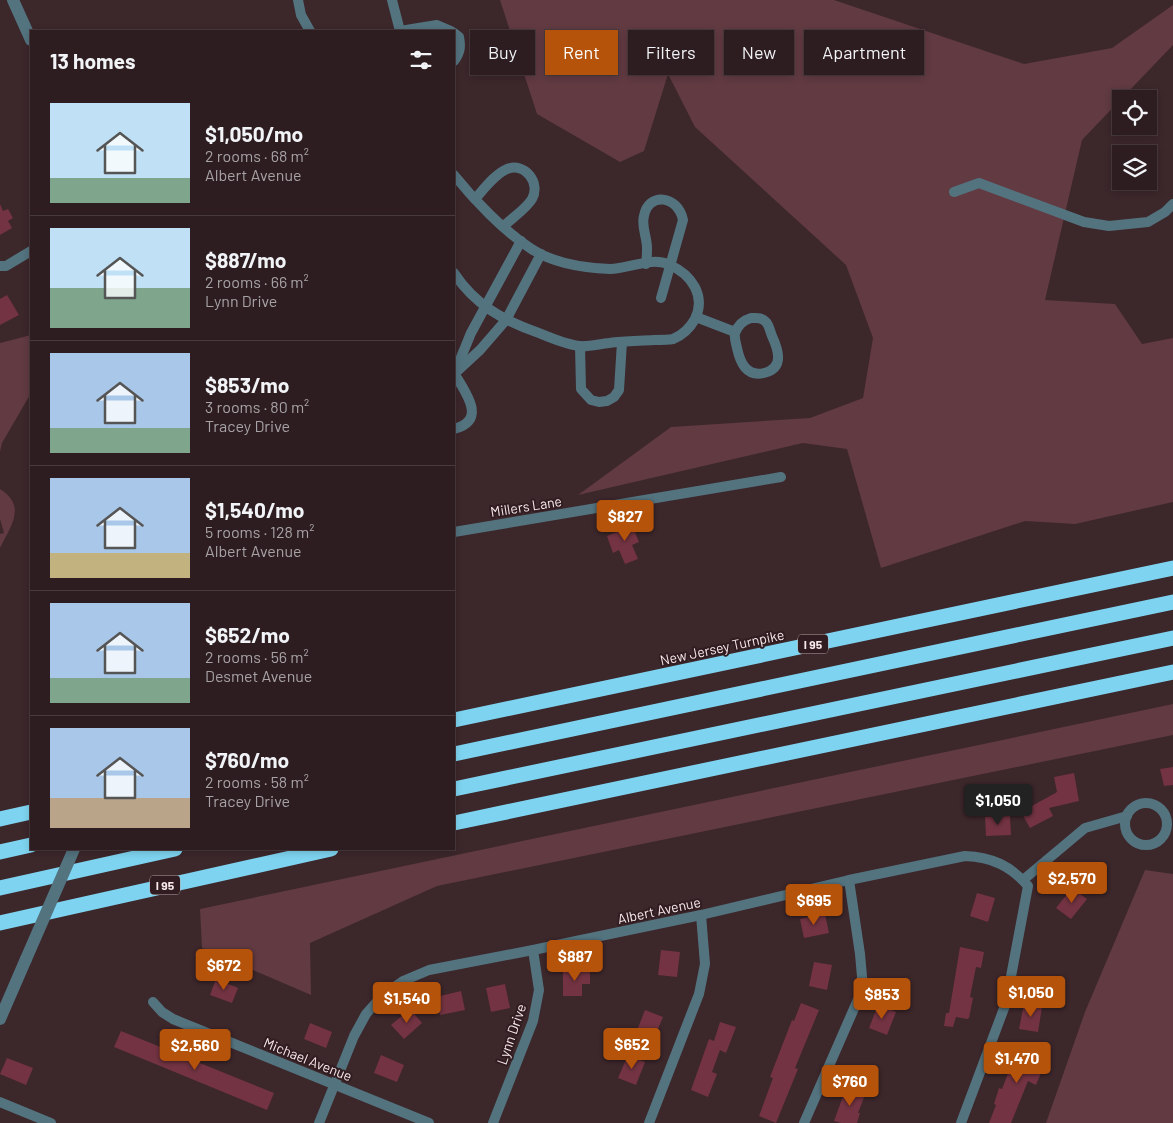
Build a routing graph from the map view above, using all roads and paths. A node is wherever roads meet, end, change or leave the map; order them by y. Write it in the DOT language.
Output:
graph roads {
  1 [pos="13,0"];
  2 [pos="298,0"];
  3 [pos="392,0"];
  4 [pos="309,30"];
  5 [pos="400,30"];
  6 [pos="406,30"];
  7 [pos="448,30"];
  8 [pos="455,34"];
  9 [pos="30,38"];
  10 [pos="455,60"];
  11 [pos="455,176"];
  12 [pos="954,192"];
  13 [pos="475,198"];
  14 [pos="1173,204"];
  15 [pos="504,226"];
  16 [pos="521,241"];
  17 [pos="30,252"];
  18 [pos="541,254"];
  19 [pos="646,264"];
  20 [pos="670,265"];
  21 [pos="0,266"];
  22 [pos="455,275"];
  23 [pos="661,298"];
  24 [pos="485,307"];
  25 [pos="696,317"];
  26 [pos="506,320"];
  27 [pos="736,332"];
  28 [pos="622,342"];
  29 [pos="580,346"];
  30 [pos="455,371"];
  31 [pos="455,372"];
  32 [pos="455,375"];
  33 [pos="455,429"];
  34 [pos="781,477"];
  35 [pos="455,532"];
  36 [pos="1173,568"];
  37 [pos="1173,602"];
  38 [pos="1173,638"];
  39 [pos="1173,672"];
  40 [pos="455,720"];
  41 [pos="455,754"];
  42 [pos="455,790"];
  43 [pos="30,812"];
  44 [pos="1127,816"];
  45 [pos="0,819"];
  46 [pos="455,823"];
  47 [pos="30,845"];
  48 [pos="74,850"];
  49 [pos="170,850"];
  50 [pos="327,850"];
  51 [pos="0,852"];
  52 [pos="849,880"];
  53 [pos="1023,880"];
  54 [pos="0,888"];
  55 [pos="701,915"];
  56 [pos="0,923"];
  57 [pos="534,950"];
  58 [pos="153,1002"];
  59 [pos="0,1019"];
  60 [pos="335,1084"];
  61 [pos="0,1102"];
  62 [pos="51,1123"];
  63 [pos="319,1123"];
  64 [pos="429,1123"];
  65 [pos="493,1123"];
  66 [pos="649,1123"];
  67 [pos="804,1123"];
  68 [pos="961,1123"];
  1 -- 9 [label="street"];
  2 -- 4 [label="street"];
  3 -- 5 [label="street"];
  6 -- 7 [label="street"];
  8 -- 10 [label="street"];
  11 -- 13 [label="street"];
  12 -- 14 [label="street"];
  13 -- 15 [label="street"];
  13 -- 15 [label="street"];
  15 -- 16 [label="street"];
  16 -- 18 [label="street"];
  16 -- 24 [label="street"];
  17 -- 21 [label="street"];
  18 -- 19 [label="street"];
  18 -- 26 [label="street"];
  19 -- 20 [label="street"];
  19 -- 20 [label="street"];
  20 -- 23 [label="street"];
  20 -- 25 [label="street"];
  22 -- 24 [label="street"];
  24 -- 26 [label="street"];
  24 -- 30 [label="street"];
  25 -- 27 [label="street"];
  25 -- 28 [label="street"];
  26 -- 29 [label="street"];
  26 -- 31 [label="street"];
  27 -- 27 [label="street"];
  28 -- 29 [label="street"];
  28 -- 29 [label="street"];
  32 -- 33 [label="street"];
  34 -- 35 [label="street, Millers Lane"];
  36 -- 40 [label="highway, New Jersey Turnpike / I 95"];
  37 -- 41 [label="highway"];
  38 -- 42 [label="highway"];
  39 -- 46 [label="highway"];
  43 -- 45 [label="highway"];
  44 -- 44 [label="street"];
  44 -- 53 [label="street"];
  47 -- 51 [label="highway"];
  48 -- 59 [label="street, bridge"];
  49 -- 54 [label="highway"];
  50 -- 56 [label="highway, I 95"];
  52 -- 53 [label="street, Albert Avenue"];
  52 -- 55 [label="street, Albert Avenue"];
  52 -- 67 [label="street"];
  53 -- 68 [label="street"];
  55 -- 57 [label="street, Albert Avenue"];
  55 -- 66 [label="street"];
  57 -- 60 [label="street, Albert Avenue"];
  57 -- 65 [label="street, Lynn Drive"];
  58 -- 60 [label="street, Michael Avenue"];
  60 -- 63 [label="street, Albert Avenue"];
  60 -- 64 [label="street, Michael Avenue"];
  61 -- 62 [label="street"];
}
